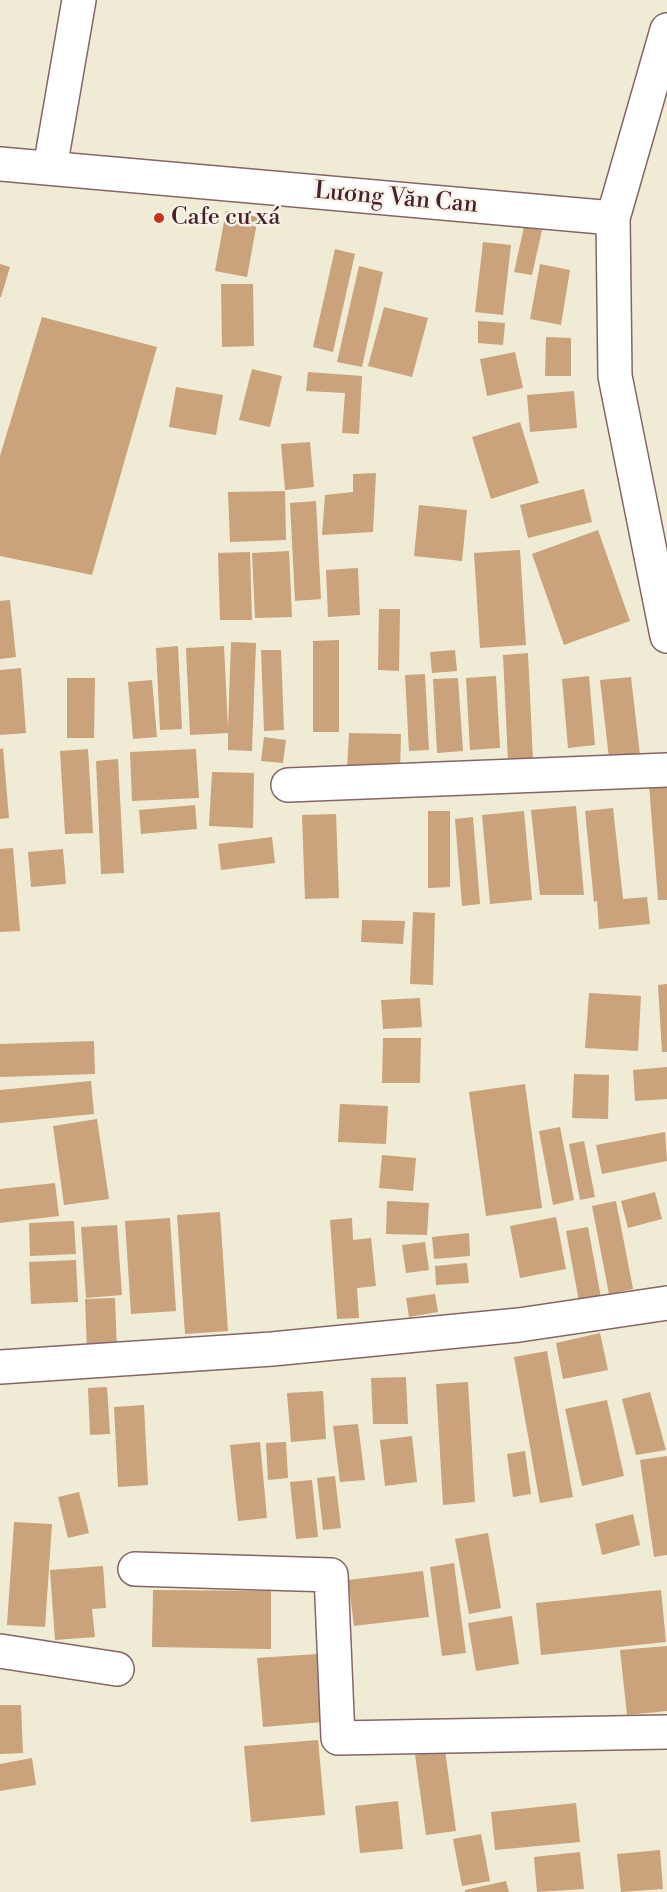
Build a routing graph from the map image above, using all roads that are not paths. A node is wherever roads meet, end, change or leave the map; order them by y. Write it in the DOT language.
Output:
graph roads {
  1 [pos="79,0"];
  2 [pos="667,30"];
  3 [pos="0,164"];
  4 [pos="50,168"];
  5 [pos="613,218"];
  6 [pos="667,636"];
  7 [pos="667,771"];
  8 [pos="288,785"];
  9 [pos="667,1303"];
  10 [pos="0,1367"];
  11 [pos="135,1569"];
  12 [pos="0,1651"];
  13 [pos="117,1669"];
  14 [pos="667,1732"];
  1 -- 4 [label="street"];
  2 -- 5 [label="street"];
  3 -- 4 [label="street, Lương Văn Can"];
  4 -- 5 [label="street, Lương Văn Can"];
  5 -- 6 [label="street"];
  7 -- 8 [label="street"];
  9 -- 10 [label="street"];
  11 -- 14 [label="street"];
  12 -- 13 [label="street"];
}
